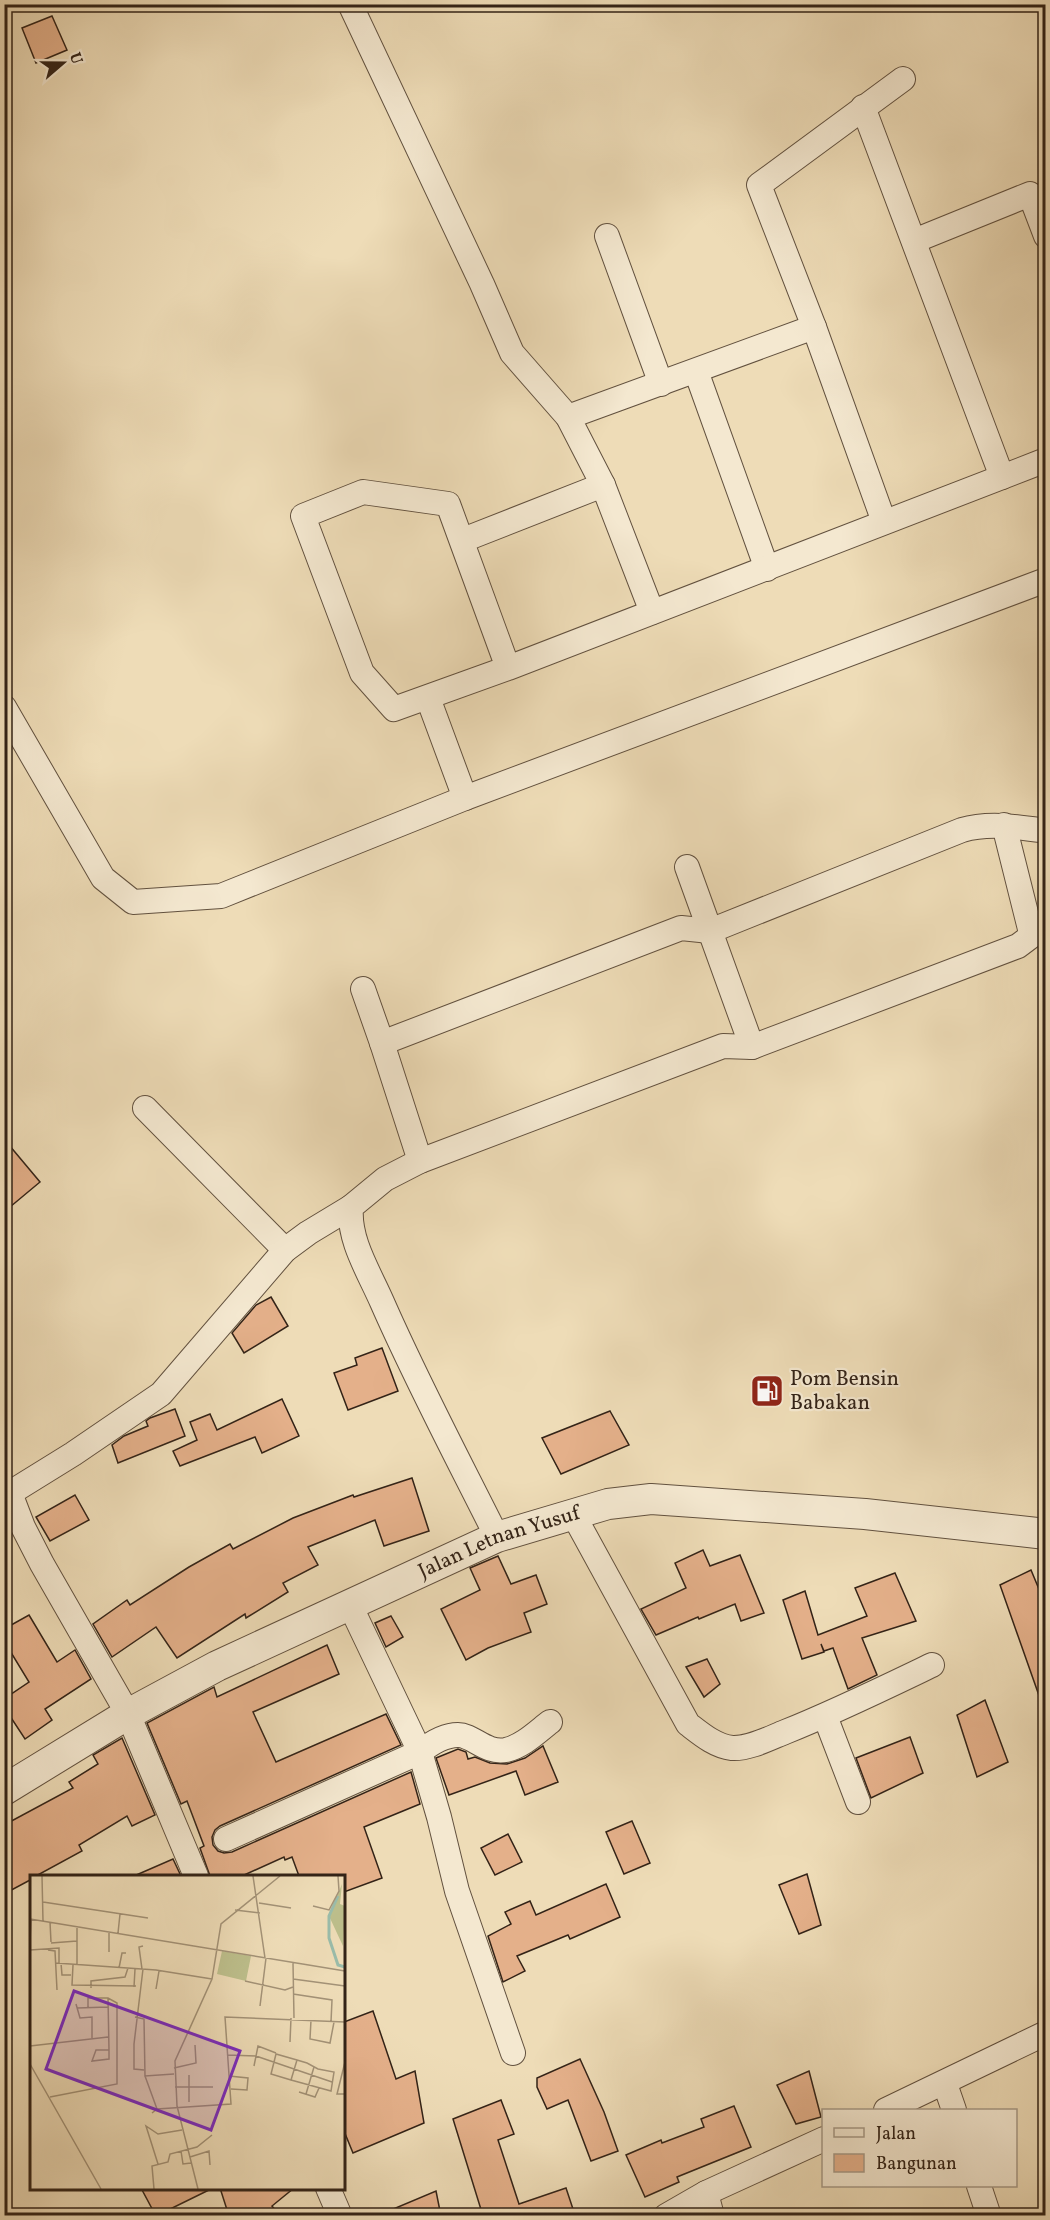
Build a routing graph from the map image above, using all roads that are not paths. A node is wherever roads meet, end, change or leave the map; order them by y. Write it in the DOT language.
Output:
graph roads {
  1 [pos="350,4"];
  2 [pos="903,79"];
  3 [pos="862,107"];
  4 [pos="606,236"];
  5 [pos="1046,236"];
  6 [pos="914,241"];
  7 [pos="814,327"];
  8 [pos="696,371"];
  9 [pos="661,384"];
  10 [pos="568,417"];
  11 [pos="1046,460"];
  12 [pos="1002,477"];
  13 [pos="603,485"];
  14 [pos="884,522"];
  15 [pos="463,540"];
  16 [pos="767,569"];
  17 [pos="1046,580"];
  18 [pos="652,612"];
  19 [pos="508,668"];
  20 [pos="428,698"];
  21 [pos="4,707"];
  22 [pos="465,798"];
  23 [pos="1004,825"];
  24 [pos="1046,831"];
  25 [pos="687,867"];
  26 [pos="710,931"];
  27 [pos="363,989"];
  28 [pos="382,1043"];
  29 [pos="752,1047"];
  30 [pos="145,1108"];
  31 [pos="420,1161"];
  32 [pos="351,1207"];
  33 [pos="285,1250"];
  34 [pos="7,1492"];
  35 [pos="573,1514"];
  36 [pos="1046,1534"];
  37 [pos="497,1538"];
  38 [pos="350,1605"];
  39 [pos="932,1665"];
  40 [pos="128,1714"];
  41 [pos="825,1716"];
  42 [pos="550,1722"];
  43 [pos="420,1752"];
  44 [pos="4,1790"];
  45 [pos="858,1802"];
  46 [pos="226,1839"];
  47 [pos="196,1875"];
  48 [pos="1046,2033"];
  49 [pos="513,2053"];
  50 [pos="945,2084"];
  51 [pos="888,2109"];
  52 [pos="954,2109"];
  53 [pos="822,2140"];
  54 [pos="979,2187"];
  55 [pos="329,2190"];
  56 [pos="709,2204"];
  57 [pos="340,2216"];
  58 [pos="666,2216"];
  59 [pos="989,2216"];
  1 -- 10 [label="street"];
  2 -- 3 [label="street"];
  3 -- 6 [label="street"];
  3 -- 7 [label="street"];
  4 -- 9 [label="street"];
  5 -- 6 [label="street"];
  6 -- 12 [label="street"];
  7 -- 8 [label="street"];
  7 -- 14 [label="street"];
  8 -- 9 [label="street"];
  8 -- 16 [label="street"];
  9 -- 10 [label="street"];
  10 -- 13 [label="street"];
  11 -- 12 [label="street"];
  12 -- 14 [label="street"];
  13 -- 15 [label="street"];
  13 -- 18 [label="street"];
  14 -- 16 [label="street"];
  15 -- 19 [label="street"];
  15 -- 20 [label="street"];
  16 -- 18 [label="street"];
  17 -- 22 [label="street"];
  18 -- 19 [label="street"];
  19 -- 20 [label="street"];
  20 -- 22 [label="street"];
  21 -- 22 [label="street"];
  23 -- 24 [label="street"];
  23 -- 26 [label="street"];
  23 -- 29 [label="street"];
  25 -- 26 [label="street"];
  26 -- 28 [label="street"];
  26 -- 29 [label="street"];
  27 -- 28 [label="street"];
  28 -- 31 [label="street"];
  29 -- 31 [label="street"];
  30 -- 33 [label="street"];
  31 -- 32 [label="street"];
  32 -- 33 [label="street"];
  32 -- 37 [label="street"];
  33 -- 34 [label="street"];
  34 -- 40 [label="street"];
  35 -- 36 [label="street, Jalan Letnan Yusuf"];
  35 -- 37 [label="street, Jalan Letnan Yusuf"];
  35 -- 41 [label="street"];
  37 -- 38 [label="street, Jalan Letnan Yusuf"];
  38 -- 40 [label="street, Jalan Letnan Yusuf"];
  38 -- 43 [label="street"];
  39 -- 41 [label="street"];
  40 -- 44 [label="street, Jalan Letnan Yusuf"];
  40 -- 47 [label="street"];
  41 -- 45 [label="street"];
  42 -- 43 [label="street"];
  43 -- 46 [label="street"];
  43 -- 49 [label="street"];
  48 -- 50 [label="street"];
  50 -- 51 [label="street"];
  50 -- 52 [label="street"];
  53 -- 56 [label="street"];
  54 -- 59 [label="street"];
  55 -- 57 [label="street"];
  56 -- 58 [label="street"];
}
